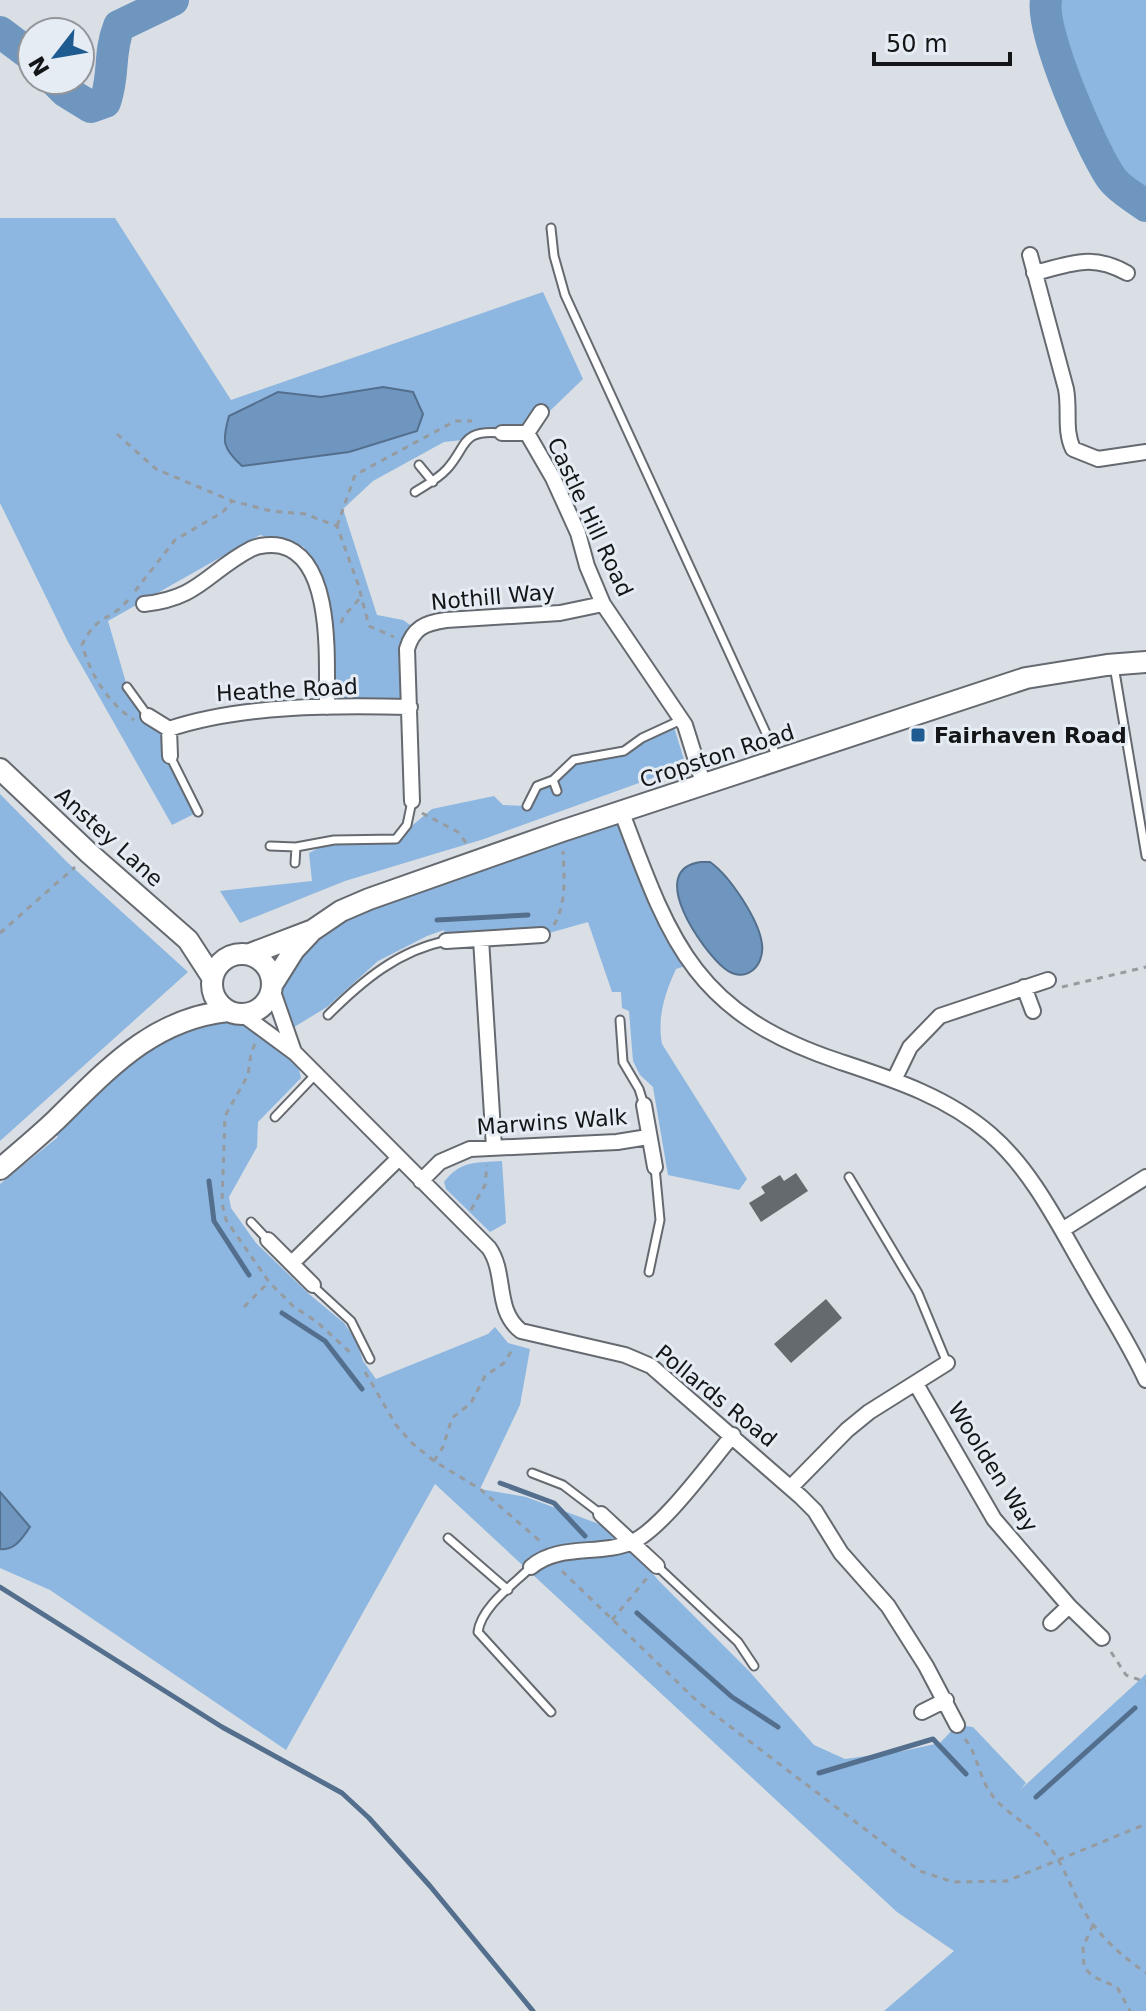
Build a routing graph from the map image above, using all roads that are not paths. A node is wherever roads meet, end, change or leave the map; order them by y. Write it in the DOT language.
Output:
graph roads {
  1 [pos="551,228"];
  2 [pos="1030,255"];
  3 [pos="1034,273"];
  4 [pos="1127,273"];
  5 [pos="541,412"];
  6 [pos="502,433"];
  7 [pos="527,433"];
  8 [pos="1146,452"];
  9 [pos="419,465"];
  10 [pos="433,482"];
  11 [pos="415,492"];
  12 [pos="144,604"];
  13 [pos="603,604"];
  14 [pos="1146,662"];
  15 [pos="1114,664"];
  16 [pos="127,687"];
  17 [pos="327,707"];
  18 [pos="410,707"];
  19 [pos="144,720"];
  20 [pos="681,720"];
  21 [pos="169,729"];
  22 [pos="170,756"];
  23 [pos="779,761"];
  24 [pos="0,769"];
  25 [pos="553,780"];
  26 [pos="704,786"];
  27 [pos="557,791"];
  28 [pos="412,801"];
  29 [pos="527,806"];
  30 [pos="198,812"];
  31 [pos="622,813"];
  32 [pos="270,846"];
  33 [pos="296,847"];
  34 [pos="1146,856"];
  35 [pos="295,863"];
  36 [pos="313,930"];
  37 [pos="542,935"];
  38 [pos="481,939"];
  39 [pos="188,940"];
  40 [pos="446,941"];
  41 [pos="241,954"];
  42 [pos="1048,980"];
  43 [pos="211,982"];
  44 [pos="272,987"];
  45 [pos="1024,987"];
  46 [pos="1033,1011"];
  47 [pos="235,1013"];
  48 [pos="328,1015"];
  49 [pos="620,1020"];
  50 [pos="171,1024"];
  51 [pos="295,1053"];
  52 [pos="316,1074"];
  53 [pos="894,1080"];
  54 [pos="644,1105"];
  55 [pos="275,1117"];
  56 [pos="648,1137"];
  57 [pos="490,1147"];
  58 [pos="398,1159"];
  59 [pos="655,1167"];
  60 [pos="0,1169"];
  61 [pos="849,1177"];
  62 [pos="1146,1177"];
  63 [pos="421,1181"];
  64 [pos="251,1222"];
  65 [pos="1062,1230"];
  66 [pos="268,1240"];
  67 [pos="292,1263"];
  68 [pos="649,1272"];
  69 [pos="313,1285"];
  70 [pos="370,1359"];
  71 [pos="947,1363"];
  72 [pos="1146,1380"];
  73 [pos="916,1384"];
  74 [pos="733,1435"];
  75 [pos="532,1473"];
  76 [pos="791,1487"];
  77 [pos="601,1514"];
  78 [pos="448,1538"];
  79 [pos="633,1542"];
  80 [pos="657,1566"];
  81 [pos="531,1567"];
  82 [pos="508,1590"];
  83 [pos="1069,1606"];
  84 [pos="1051,1623"];
  85 [pos="1102,1638"];
  86 [pos="754,1666"];
  87 [pos="946,1700"];
  88 [pos="551,1712"];
  89 [pos="922,1712"];
  90 [pos="957,1725"];
  1 -- 23 [label="lane"];
  2 -- 3 [label="street"];
  3 -- 4 [label="street"];
  3 -- 8 [label="street"];
  5 -- 7 [label="street, Castle Hill Road"];
  6 -- 7 [label="street, Castle Hill Road"];
  6 -- 10 [label="lane"];
  7 -- 13 [label="street, Castle Hill Road"];
  9 -- 10 [label="lane"];
  10 -- 11 [label="lane"];
  12 -- 17 [label="street"];
  13 -- 18 [label="street, Nothill Way"];
  13 -- 20 [label="street, Castle Hill Road"];
  14 -- 15 [label="street, Cropston Road"];
  15 -- 23 [label="street, Cropston Road"];
  15 -- 34 [label="lane"];
  16 -- 19 [label="lane"];
  17 -- 18 [label="street, Heathe Road"];
  17 -- 21 [label="street, Heathe Road"];
  18 -- 28 [label="street"];
  19 -- 21 [label="street"];
  20 -- 25 [label="lane"];
  20 -- 26 [label="street, Castle Hill Road"];
  21 -- 22 [label="street"];
  22 -- 30 [label="lane"];
  23 -- 26 [label="street, Cropston Road"];
  24 -- 39 [label="street, Anstey Lane"];
  25 -- 27 [label="lane"];
  25 -- 29 [label="lane"];
  26 -- 31 [label="street, Cropston Road"];
  28 -- 33 [label="lane"];
  31 -- 36 [label="street, Cropston Road"];
  31 -- 53 [label="street"];
  32 -- 33 [label="lane"];
  33 -- 35 [label="lane"];
  36 -- 41 [label="street, Cropston Road"];
  36 -- 44 [label="street, Cropston Road"];
  37 -- 38 [label="street"];
  38 -- 40 [label="street"];
  38 -- 57 [label="street"];
  39 -- 41 [label="street, Anstey Lane"];
  39 -- 43 [label="street, Anstey Lane"];
  40 -- 48 [label="lane"];
  41 -- 43 [label="street, Cropston Road"];
  41 -- 44 [label="street"];
  42 -- 45 [label="street"];
  43 -- 47 [label="street"];
  43 -- 50 [label="street, Cropston Road"];
  44 -- 47 [label="street, Cropston Road"];
  44 -- 51 [label="street"];
  45 -- 46 [label="street"];
  45 -- 53 [label="street"];
  47 -- 50 [label="street, Cropston Road"];
  47 -- 51 [label="street"];
  49 -- 54 [label="lane"];
  50 -- 60 [label="street, Cropston Road"];
  51 -- 52 [label="street"];
  52 -- 55 [label="lane"];
  52 -- 58 [label="street"];
  53 -- 65 [label="street"];
  54 -- 56 [label="street, Marwins Walk"];
  56 -- 57 [label="street, Marwins Walk"];
  56 -- 59 [label="street, Marwins Walk"];
  57 -- 63 [label="street, Marwins Walk"];
  58 -- 63 [label="street"];
  58 -- 67 [label="street"];
  59 -- 68 [label="lane"];
  61 -- 71 [label="lane"];
  62 -- 65 [label="street"];
  63 -- 74 [label="street, Pollards Road"];
  64 -- 66 [label="lane"];
  65 -- 72 [label="street"];
  66 -- 67 [label="street"];
  67 -- 69 [label="street"];
  69 -- 70 [label="lane"];
  71 -- 73 [label="street"];
  73 -- 76 [label="street"];
  73 -- 83 [label="street, Woolden Way"];
  74 -- 76 [label="street, Pollards Road"];
  74 -- 79 [label="street"];
  75 -- 77 [label="lane"];
  76 -- 87 [label="street, Pollards Road"];
  77 -- 79 [label="street"];
  78 -- 82 [label="lane"];
  79 -- 80 [label="street"];
  79 -- 81 [label="street"];
  80 -- 86 [label="lane"];
  81 -- 82 [label="lane"];
  82 -- 88 [label="lane"];
  83 -- 84 [label="street"];
  83 -- 85 [label="street, Woolden Way"];
  87 -- 89 [label="street"];
  87 -- 90 [label="street, Pollards Road"];
}
